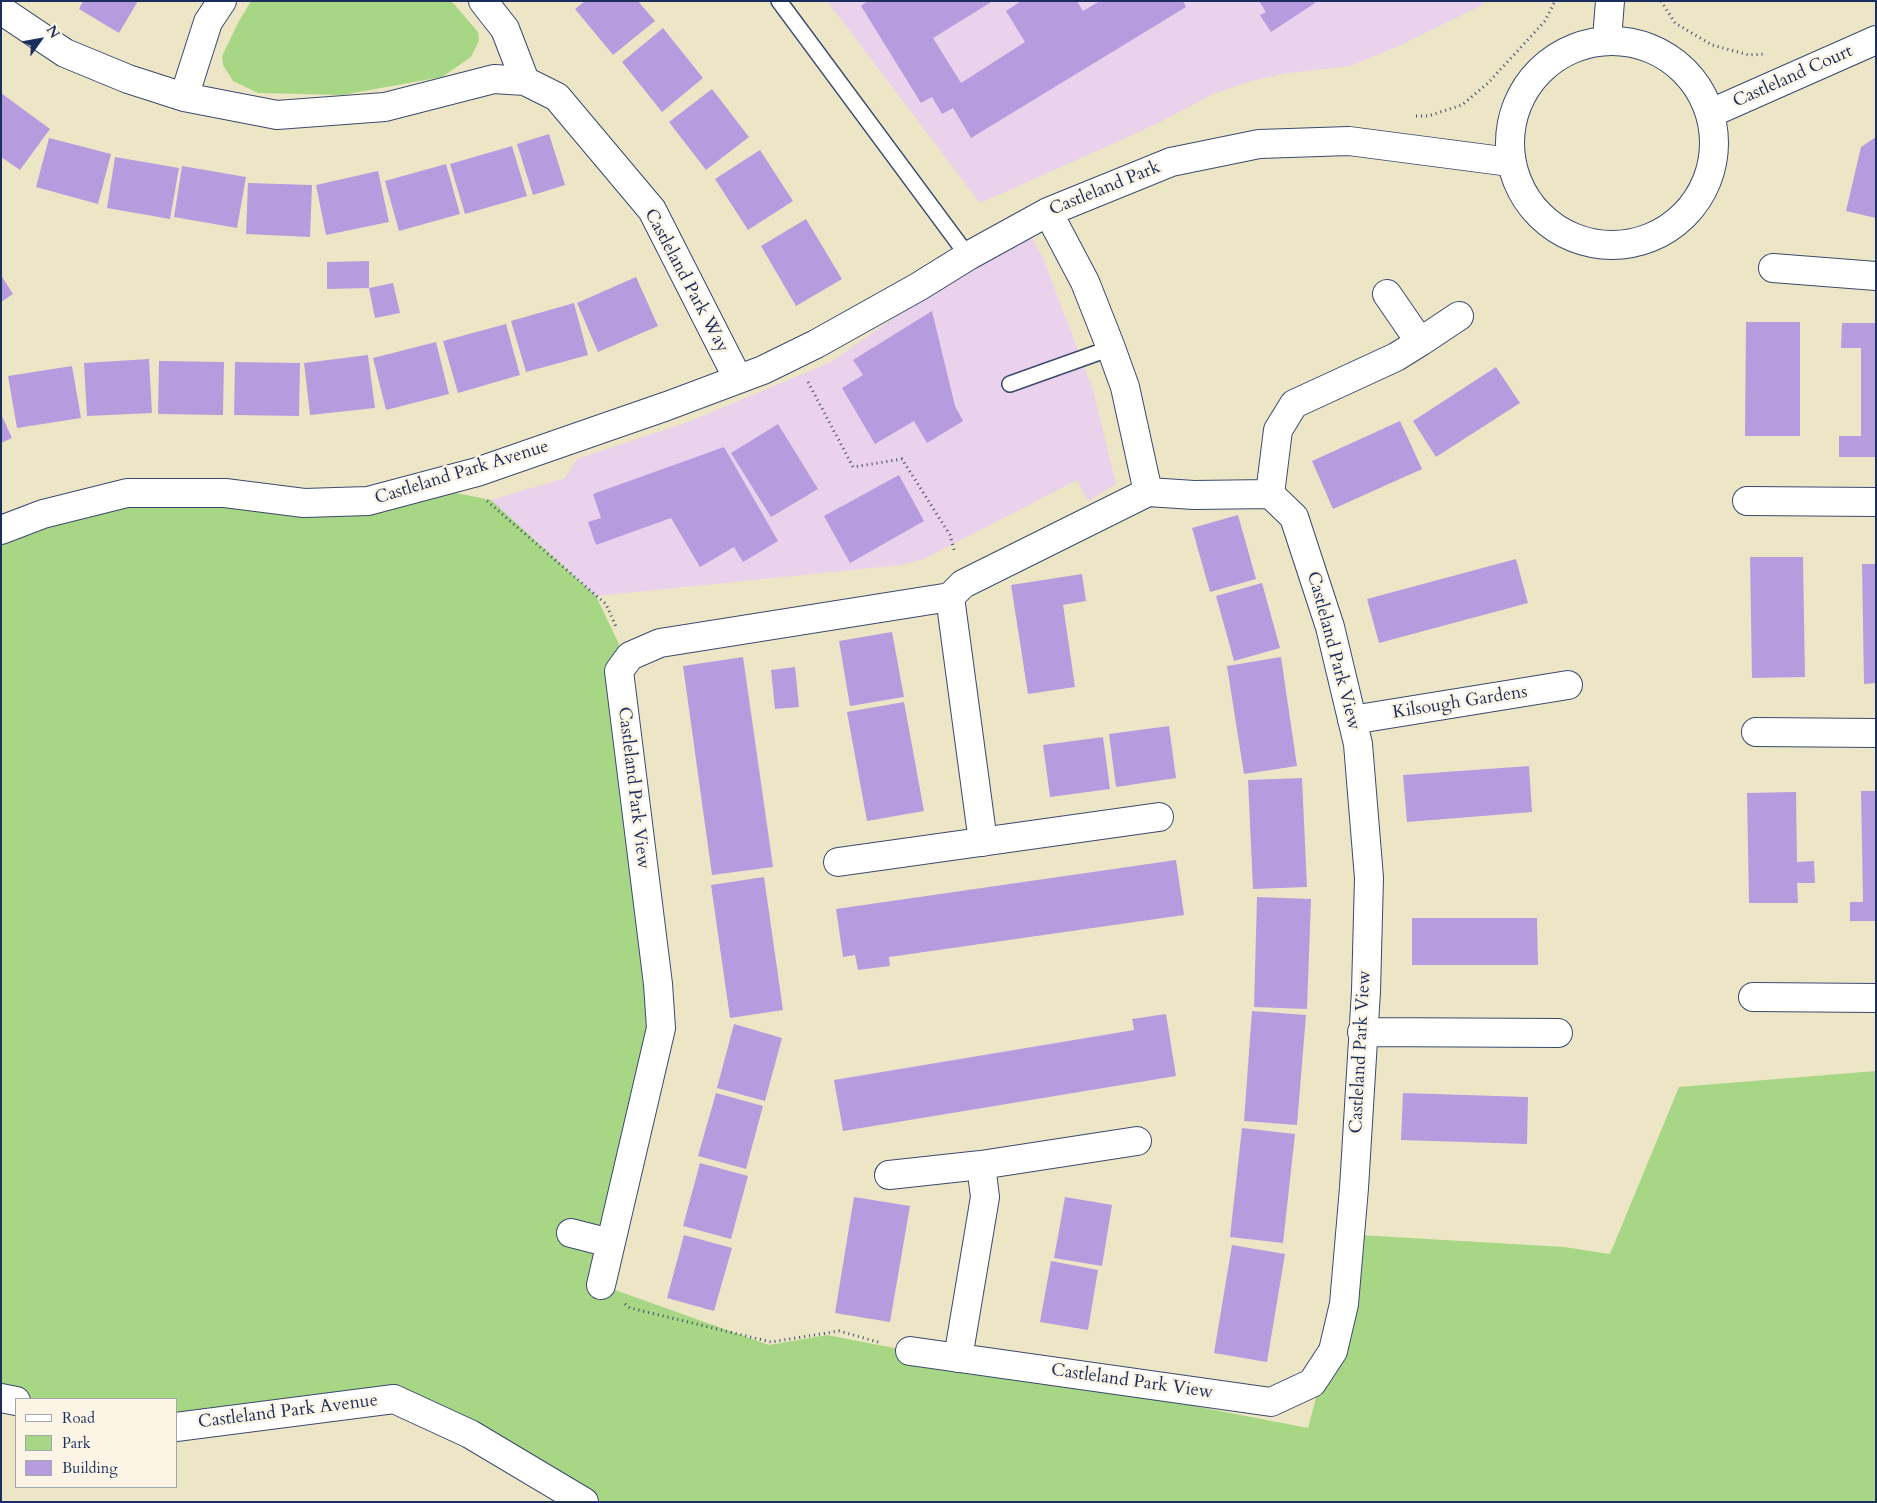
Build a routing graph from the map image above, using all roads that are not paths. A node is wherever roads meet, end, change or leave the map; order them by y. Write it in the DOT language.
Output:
graph roads {
  1 [pos="222,1"];
  2 [pos="483,1"];
  3 [pos="779,1"];
  4 [pos="1610,1"];
  5 [pos="1,10"];
  6 [pos="1607,39"];
  7 [pos="1876,40"];
  8 [pos="525,82"];
  9 [pos="184,97"];
  10 [pos="1711,113"];
  11 [pos="1510,162"];
  12 [pos="1048,212"];
  13 [pos="968,256"];
  14 [pos="1773,268"];
  15 [pos="1876,276"];
  16 [pos="1387,294"];
  17 [pos="1459,316"];
  18 [pos="1420,342"];
  19 [pos="1111,348"];
  20 [pos="738,379"];
  21 [pos="1010,384"];
  22 [pos="1148,492"];
  23 [pos="1270,494"];
  24 [pos="1748,501"];
  25 [pos="1876,502"];
  26 [pos="1,530"];
  27 [pos="956,590"];
  28 [pos="1568,685"];
  29 [pos="1352,720"];
  30 [pos="1756,732"];
  31 [pos="1876,733"];
  32 [pos="1159,817"];
  33 [pos="983,842"];
  34 [pos="838,862"];
  35 [pos="1753,996"];
  36 [pos="1876,998"];
  37 [pos="1362,1032"];
  38 [pos="1558,1033"];
  39 [pos="1137,1141"];
  40 [pos="981,1165"];
  41 [pos="889,1175"];
  42 [pos="571,1233"];
  43 [pos="610,1243"];
  44 [pos="601,1285"];
  45 [pos="910,1351"];
  46 [pos="958,1358"];
  47 [pos="1,1398"];
  48 [pos="15,1401"];
  49 [pos="178,1427"];
  50 [pos="584,1502"];
  1 -- 9 [label="street"];
  2 -- 8 [label="street"];
  3 -- 13 [label="lane"];
  4 -- 6 [label="street"];
  5 -- 9 [label="street, Castleland Park Way"];
  6 -- 10 [label="street"];
  6 -- 11 [label="street"];
  7 -- 10 [label="street, Castleland Court"];
  8 -- 9 [label="street, Castleland Park Way"];
  8 -- 20 [label="street, Castleland Park Way"];
  10 -- 11 [label="street"];
  11 -- 12 [label="street, Castleland Park"];
  12 -- 13 [label="street, Castleland Park"];
  12 -- 19 [label="street"];
  13 -- 20 [label="street, Castleland Park"];
  14 -- 15 [label="street"];
  16 -- 18 [label="street"];
  17 -- 18 [label="street"];
  18 -- 23 [label="street"];
  19 -- 21 [label="lane"];
  19 -- 22 [label="street"];
  20 -- 26 [label="street, Castleland Park Avenue"];
  22 -- 23 [label="street"];
  22 -- 27 [label="street"];
  23 -- 29 [label="street, Castleland Park View"];
  24 -- 25 [label="street"];
  27 -- 33 [label="street"];
  27 -- 43 [label="street, Castleland Park View"];
  28 -- 29 [label="street, Kilsough Gardens"];
  29 -- 37 [label="street, Castleland Park View"];
  30 -- 31 [label="street"];
  32 -- 33 [label="street"];
  33 -- 34 [label="street"];
  35 -- 36 [label="street"];
  37 -- 38 [label="street"];
  37 -- 46 [label="street, Castleland Park View"];
  39 -- 40 [label="street"];
  40 -- 41 [label="street"];
  40 -- 46 [label="street"];
  42 -- 43 [label="street"];
  43 -- 44 [label="street, Castleland Park View"];
  45 -- 46 [label="street, Castleland Park View"];
  47 -- 48 [label="street"];
  49 -- 50 [label="street, Castleland Park Avenue"];
}
